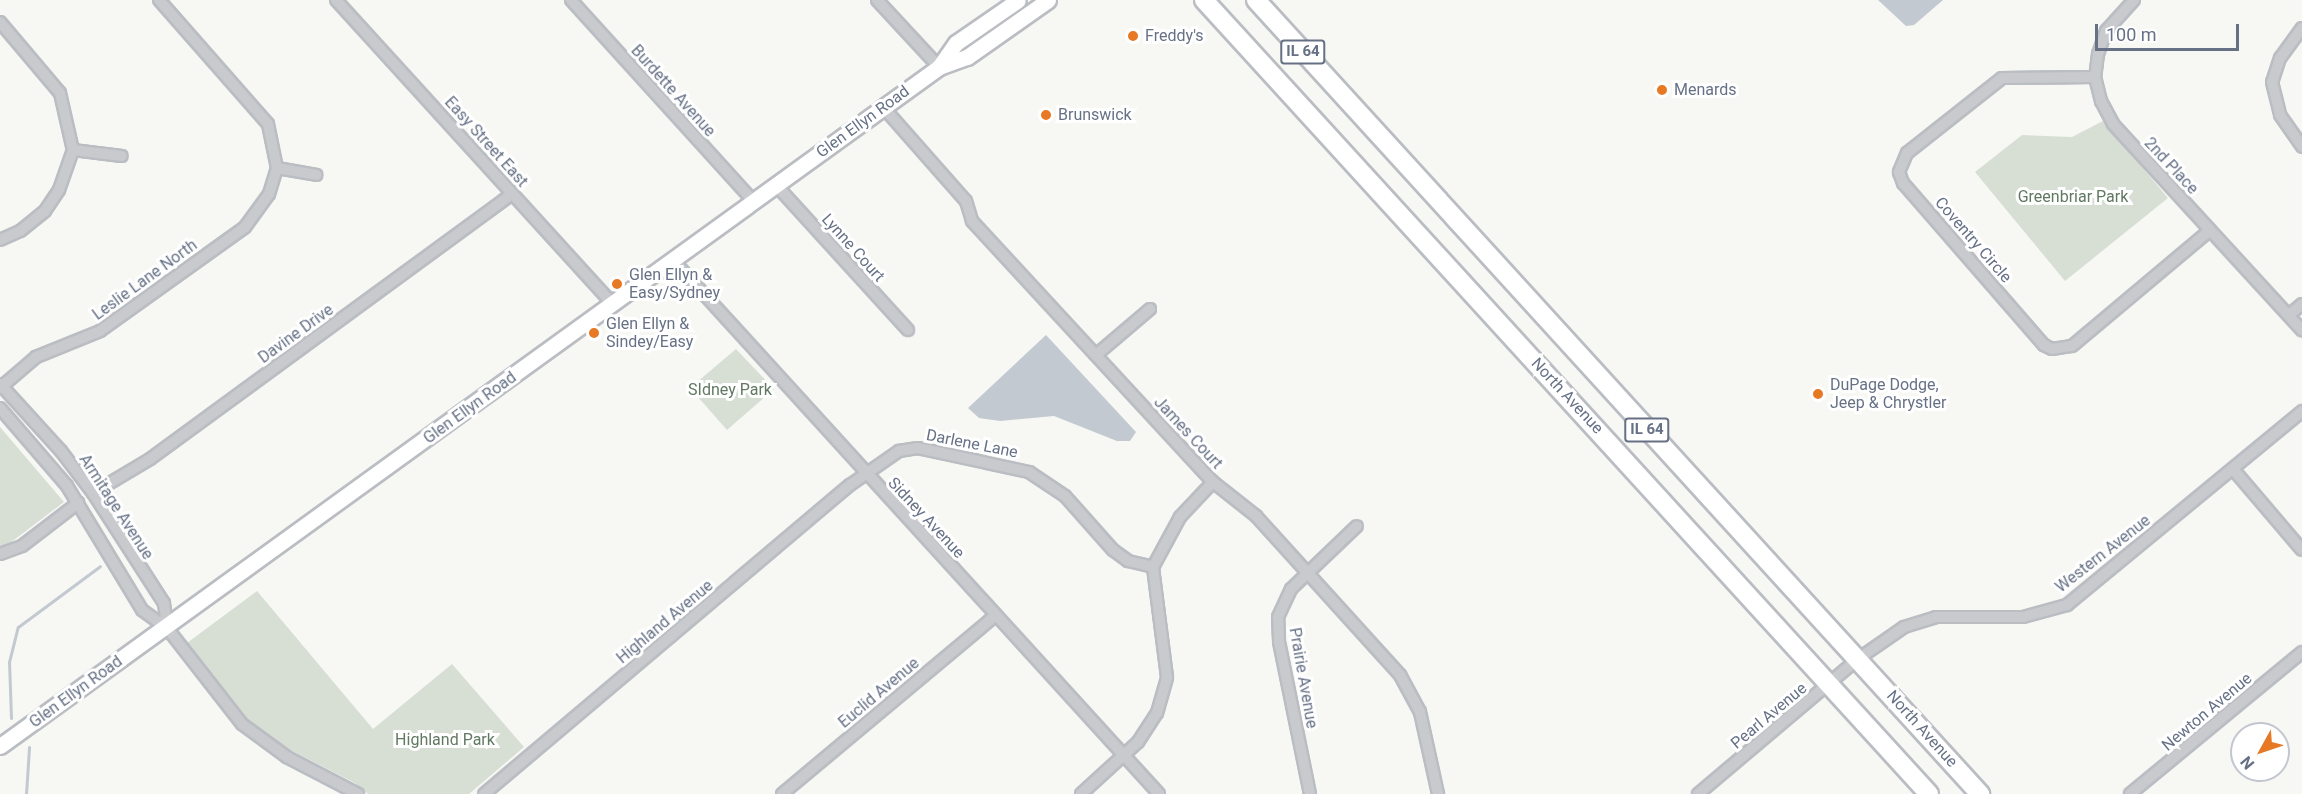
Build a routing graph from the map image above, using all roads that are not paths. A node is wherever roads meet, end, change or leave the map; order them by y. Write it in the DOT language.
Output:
graph roads {
  1 [pos="159,0"];
  2 [pos="336,0"];
  3 [pos="571,0"];
  4 [pos="877,0"];
  5 [pos="1018,0"];
  6 [pos="1048,0"];
  7 [pos="1204,0"];
  8 [pos="1256,0"];
  9 [pos="2134,0"];
  10 [pos="0,22"];
  11 [pos="2302,28"];
  12 [pos="939,67"];
  13 [pos="2095,77"];
  14 [pos="883,107"];
  15 [pos="2302,147"];
  16 [pos="73,150"];
  17 [pos="122,156"];
  18 [pos="277,168"];
  19 [pos="316,175"];
  20 [pos="776,186"];
  21 [pos="512,194"];
  22 [pos="753,201"];
  23 [pos="2210,230"];
  24 [pos="0,240"];
  25 [pos="673,260"];
  26 [pos="613,304"];
  27 [pos="2302,304"];
  28 [pos="1150,309"];
  29 [pos="2289,315"];
  30 [pos="908,330"];
  31 [pos="2302,330"];
  32 [pos="1095,355"];
  33 [pos="1,386"];
  34 [pos="0,408"];
  35 [pos="2302,411"];
  36 [pos="2233,469"];
  37 [pos="865,474"];
  38 [pos="1213,482"];
  39 [pos="93,494"];
  40 [pos="78,503"];
  41 [pos="1357,526"];
  42 [pos="2302,550"];
  43 [pos="0,554"];
  44 [pos="1153,567"];
  45 [pos="1307,571"];
  46 [pos="995,616"];
  47 [pos="167,628"];
  48 [pos="2302,652"];
  49 [pos="1858,658"];
  50 [pos="1829,683"];
  51 [pos="1,744"];
  52 [pos="1123,755"];
  53 [pos="358,794"];
  54 [pos="484,794"];
  55 [pos="782,794"];
  56 [pos="1081,794"];
  57 [pos="1159,794"];
  58 [pos="1310,794"];
  59 [pos="1438,794"];
  60 [pos="1698,794"];
  61 [pos="1929,794"];
  62 [pos="1980,794"];
  63 [pos="2130,794"];
  1 -- 18 [label="street"];
  2 -- 21 [label="street, Easy Street East"];
  3 -- 22 [label="street, Burdette Avenue"];
  4 -- 12 [label="street"];
  5 -- 12 [label="street, Glen Ellyn Road"];
  6 -- 12 [label="street, Glen Ellyn Road"];
  7 -- 50 [label="main road, North Avenue / IL 64"];
  8 -- 49 [label="main road, North Avenue / IL 64"];
  9 -- 13 [label="street, 2nd Place"];
  10 -- 16 [label="street"];
  11 -- 15 [label="street"];
  12 -- 14 [label="street, Glen Ellyn Road"];
  13 -- 23 [label="street, 2nd Place"];
  13 -- 23 [label="street, Coventry Circle"];
  14 -- 20 [label="street, Glen Ellyn Road"];
  14 -- 32 [label="street, James Court"];
  16 -- 17 [label="street"];
  16 -- 24 [label="street"];
  18 -- 19 [label="street"];
  18 -- 33 [label="street, Leslie Lane North"];
  20 -- 22 [label="street, Glen Ellyn Road"];
  20 -- 30 [label="street, Lynne Court"];
  21 -- 26 [label="street, Easy Street East"];
  21 -- 39 [label="street, Davine Drive"];
  22 -- 25 [label="street, Glen Ellyn Road"];
  23 -- 29 [label="street, 2nd Place"];
  25 -- 26 [label="street, Glen Ellyn Road"];
  25 -- 37 [label="street, Sidney Avenue"];
  26 -- 47 [label="street, Glen Ellyn Road"];
  27 -- 29 [label="street"];
  28 -- 32 [label="street"];
  29 -- 31 [label="street, 2nd Place"];
  32 -- 38 [label="street, James Court"];
  33 -- 39 [label="street, Armitage Avenue"];
  34 -- 40 [label="street, Armitage Avenue"];
  35 -- 36 [label="street, Western Avenue"];
  36 -- 42 [label="street"];
  36 -- 49 [label="street, Western Avenue"];
  37 -- 44 [label="street, Darlene Lane"];
  37 -- 46 [label="street, Sidney Avenue"];
  37 -- 54 [label="street, Highland Avenue"];
  38 -- 44 [label="street"];
  38 -- 45 [label="street, James Court"];
  39 -- 47 [label="street, Armitage Avenue"];
  40 -- 43 [label="street"];
  40 -- 47 [label="street, Armitage Avenue"];
  41 -- 45 [label="street, Prairie Avenue"];
  44 -- 52 [label="street"];
  45 -- 58 [label="street, Prairie Avenue"];
  45 -- 59 [label="street, James Court"];
  46 -- 52 [label="street, Sidney Avenue"];
  46 -- 55 [label="street, Euclid Avenue"];
  47 -- 51 [label="street, Glen Ellyn Road"];
  47 -- 53 [label="street, Armitage Avenue"];
  48 -- 63 [label="street, Newton Avenue"];
  49 -- 50 [label="street, Pearl Avenue"];
  49 -- 62 [label="main road, North Avenue / IL 64"];
  50 -- 60 [label="street, Pearl Avenue"];
  50 -- 61 [label="main road, North Avenue / IL 64"];
  52 -- 56 [label="street"];
  52 -- 57 [label="street, Sidney Avenue"];
}
